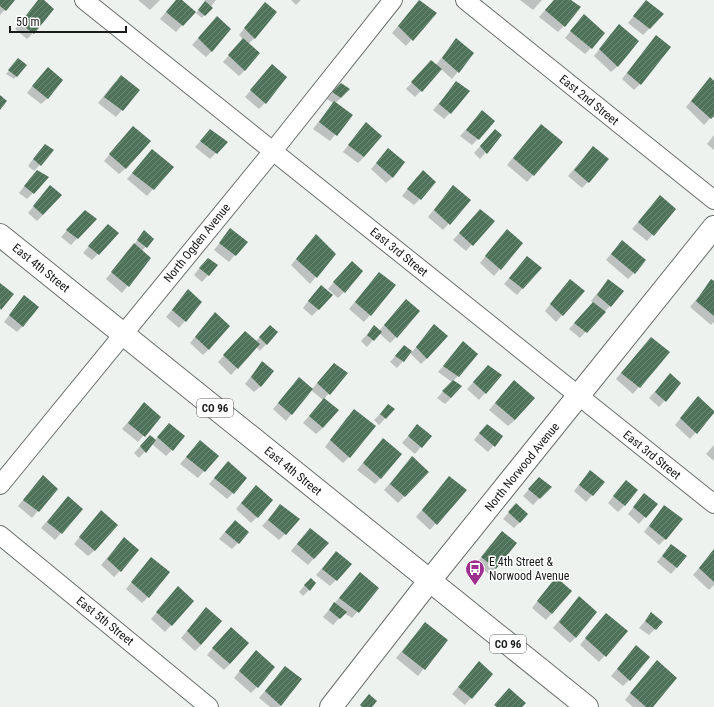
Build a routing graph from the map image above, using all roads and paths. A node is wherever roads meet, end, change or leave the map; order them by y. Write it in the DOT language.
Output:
graph roads {
  1 [pos="84,0"];
  2 [pos="393,0"];
  3 [pos="465,0"];
  4 [pos="273,151"];
  5 [pos="714,200"];
  6 [pos="714,227"];
  7 [pos="0,235"];
  8 [pos="124,334"];
  9 [pos="580,396"];
  10 [pos="0,485"];
  11 [pos="714,504"];
  12 [pos="0,535"];
  13 [pos="429,580"];
  14 [pos="210,707"];
  15 [pos="331,707"];
  16 [pos="587,707"];
  1 -- 4 [label="street, East 3rd Street"];
  2 -- 4 [label="street, North Ogden Avenue"];
  3 -- 5 [label="street, East 2nd Street"];
  4 -- 8 [label="street, North Ogden Avenue"];
  4 -- 9 [label="street, East 3rd Street"];
  6 -- 9 [label="main road, North Norwood Avenue"];
  7 -- 8 [label="main road, East 4th Street / CO 96"];
  8 -- 10 [label="street, North Ogden Avenue"];
  8 -- 13 [label="main road, East 4th Street / CO 96"];
  9 -- 11 [label="street, East 3rd Street"];
  9 -- 13 [label="main road, North Norwood Avenue"];
  12 -- 14 [label="street, East 5th Street"];
  13 -- 15 [label="main road, North Norwood Avenue"];
  13 -- 16 [label="main road, East 4th Street / CO 96"];
}
